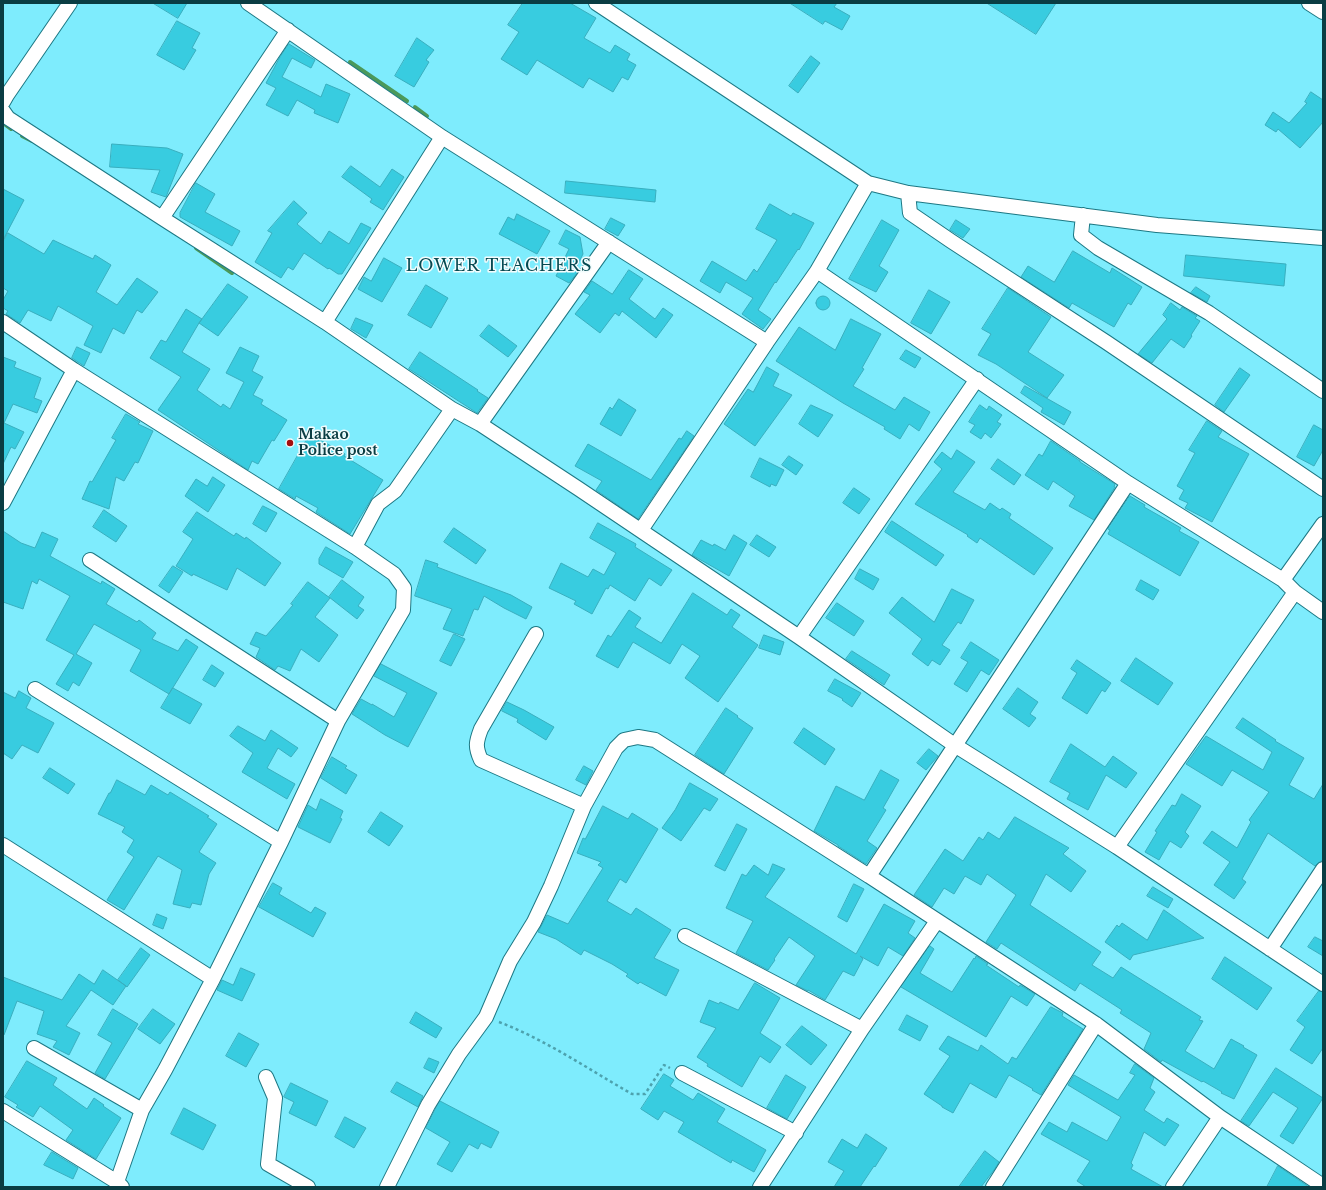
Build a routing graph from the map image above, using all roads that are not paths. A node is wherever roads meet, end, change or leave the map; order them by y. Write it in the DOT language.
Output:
graph roads {
  1 [pos="70,3"];
  2 [pos="248,3"];
  3 [pos="596,3"];
  4 [pos="1309,3"];
  5 [pos="1323,12"];
  6 [pos="288,30"];
  7 [pos="4,96"];
  8 [pos="3,111"];
  9 [pos="442,137"];
  10 [pos="868,183"];
  11 [pos="908,193"];
  12 [pos="1083,215"];
  13 [pos="162,218"];
  14 [pos="1323,238"];
  15 [pos="609,242"];
  16 [pos="817,271"];
  17 [pos="3,322"];
  18 [pos="325,322"];
  19 [pos="767,342"];
  20 [pos="74,370"];
  21 [pos="977,379"];
  22 [pos="1323,391"];
  23 [pos="452,408"];
  24 [pos="480,424"];
  25 [pos="1128,483"];
  26 [pos="1323,489"];
  27 [pos="3,503"];
  28 [pos="1323,524"];
  29 [pos="641,530"];
  30 [pos="355,547"];
  31 [pos="90,560"];
  32 [pos="1282,580"];
  33 [pos="1295,592"];
  34 [pos="1323,612"];
  35 [pos="536,634"];
  36 [pos="799,637"];
  37 [pos="35,689"];
  38 [pos="338,721"];
  39 [pos="956,746"];
  40 [pos="584,806"];
  41 [pos="281,842"];
  42 [pos="3,845"];
  43 [pos="1117,847"];
  44 [pos="1323,869"];
  45 [pos="869,876"];
  46 [pos="937,921"];
  47 [pos="685,936"];
  48 [pos="1270,949"];
  49 [pos="213,979"];
  50 [pos="1323,984"];
  51 [pos="1096,1024"];
  52 [pos="862,1029"];
  53 [pos="34,1048"];
  54 [pos="682,1073"];
  55 [pos="266,1077"];
  56 [pos="142,1110"];
  57 [pos="3,1111"];
  58 [pos="1220,1117"];
  59 [pos="796,1133"];
  60 [pos="119,1184"];
  61 [pos="1323,1186"];
  62 [pos="308,1187"];
  63 [pos="387,1187"];
  64 [pos="760,1187"];
  65 [pos="992,1187"];
  66 [pos="1173,1187"];
  1 -- 7 [label="street"];
  2 -- 6 [label="street"];
  3 -- 10 [label="street"];
  4 -- 5 [label="street"];
  6 -- 9 [label="street"];
  6 -- 13 [label="street"];
  8 -- 13 [label="street"];
  9 -- 15 [label="street"];
  9 -- 18 [label="street"];
  10 -- 11 [label="street"];
  10 -- 16 [label="street"];
  11 -- 12 [label="street"];
  11 -- 26 [label="street"];
  12 -- 14 [label="street"];
  12 -- 22 [label="street"];
  13 -- 18 [label="street"];
  15 -- 19 [label="street"];
  15 -- 24 [label="street"];
  16 -- 19 [label="street"];
  16 -- 21 [label="street"];
  17 -- 20 [label="street"];
  18 -- 23 [label="street"];
  19 -- 29 [label="street"];
  20 -- 27 [label="street"];
  20 -- 30 [label="street"];
  21 -- 25 [label="street"];
  21 -- 36 [label="street"];
  23 -- 24 [label="street"];
  23 -- 30 [label="street"];
  24 -- 29 [label="street"];
  25 -- 32 [label="street"];
  25 -- 39 [label="street"];
  28 -- 32 [label="street"];
  29 -- 36 [label="street"];
  30 -- 38 [label="street"];
  31 -- 38 [label="street"];
  32 -- 33 [label="street"];
  33 -- 34 [label="street"];
  33 -- 43 [label="street"];
  35 -- 40 [label="street"];
  36 -- 39 [label="street"];
  37 -- 41 [label="street"];
  38 -- 41 [label="street"];
  39 -- 43 [label="street"];
  39 -- 45 [label="street"];
  40 -- 45 [label="street"];
  40 -- 63 [label="street"];
  41 -- 49 [label="street"];
  42 -- 49 [label="street"];
  43 -- 48 [label="street"];
  44 -- 48 [label="street"];
  45 -- 46 [label="street"];
  46 -- 51 [label="street"];
  46 -- 52 [label="street"];
  47 -- 52 [label="street"];
  48 -- 50 [label="street"];
  49 -- 56 [label="street"];
  51 -- 58 [label="street"];
  51 -- 65 [label="street"];
  52 -- 59 [label="street"];
  53 -- 56 [label="street"];
  54 -- 59 [label="street"];
  55 -- 62 [label="street"];
  56 -- 60 [label="street"];
  57 -- 60 [label="street"];
  58 -- 61 [label="street"];
  58 -- 66 [label="street"];
  59 -- 64 [label="street"];
}
